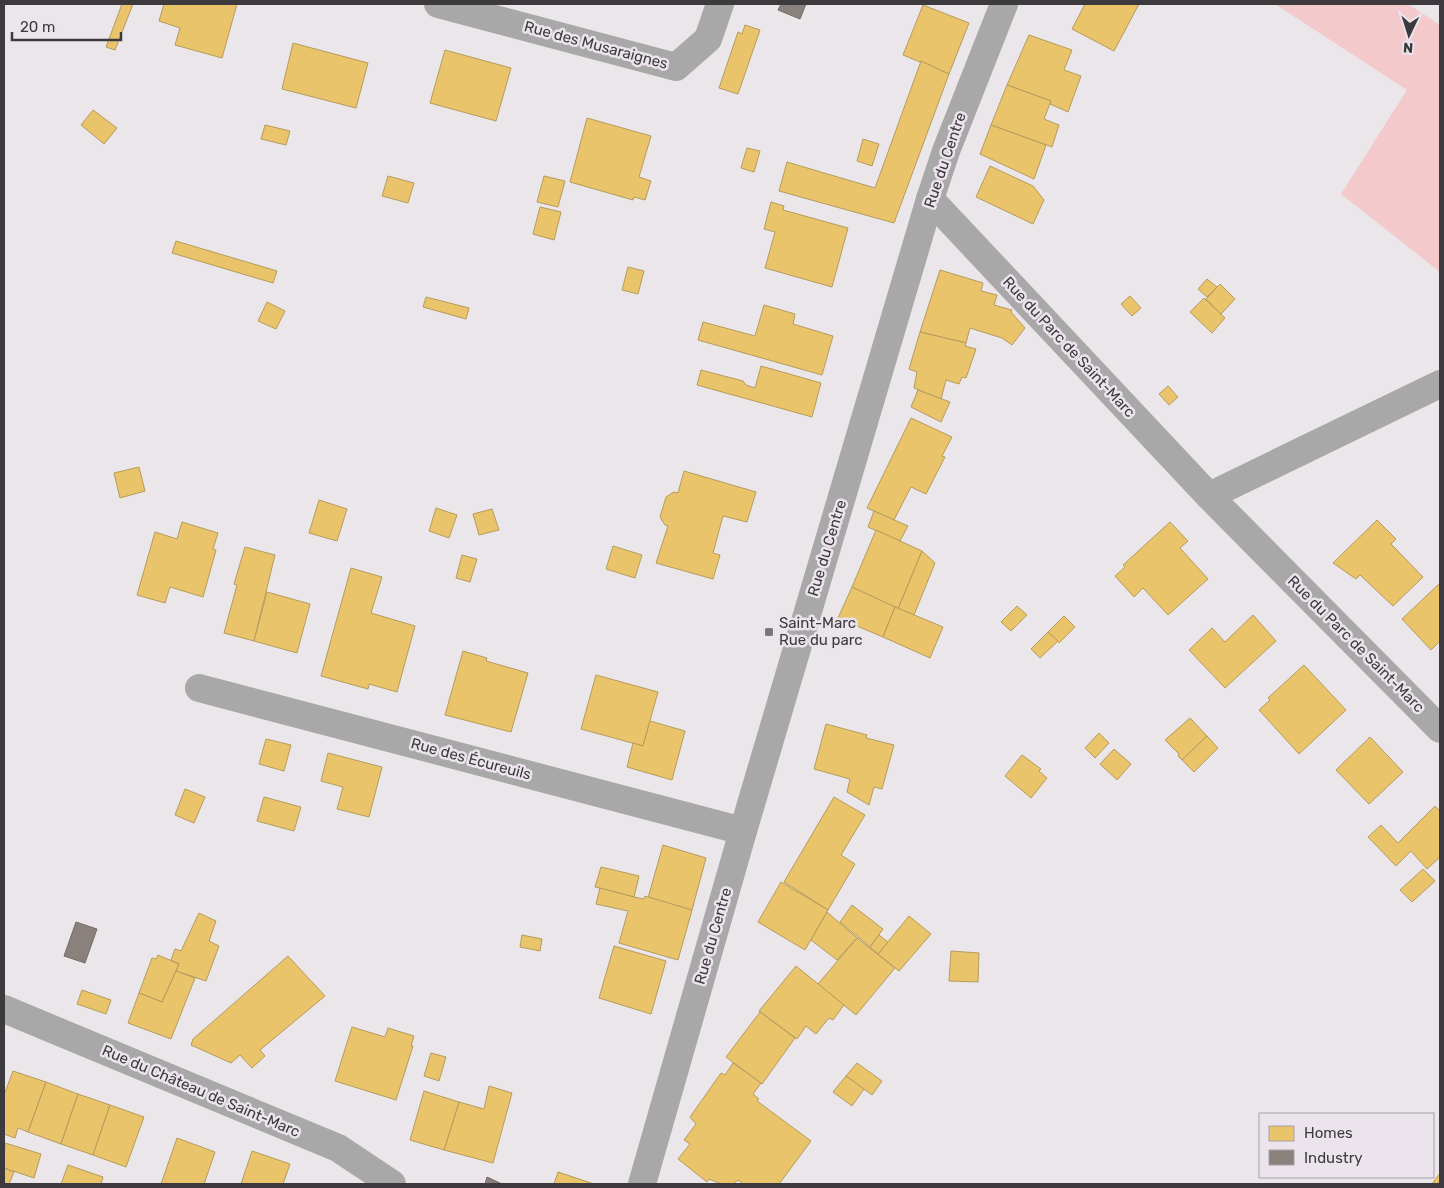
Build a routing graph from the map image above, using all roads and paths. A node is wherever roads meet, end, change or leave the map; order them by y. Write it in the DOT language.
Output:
graph roads {
  1 [pos="438,4"];
  2 [pos="720,4"];
  3 [pos="1004,4"];
  4 [pos="930,199"];
  5 [pos="1440,384"];
  6 [pos="1209,496"];
  7 [pos="199,688"];
  8 [pos="1440,729"];
  9 [pos="743,831"];
  10 [pos="4,1009"];
  11 [pos="392,1184"];
  12 [pos="642,1184"];
  1 -- 2 [label="street, Rue des Musaraignes"];
  3 -- 4 [label="street, Rue du Centre"];
  4 -- 6 [label="street, Rue du Parc de Saint-Marc"];
  4 -- 9 [label="street, Rue du Centre"];
  5 -- 6 [label="street"];
  6 -- 8 [label="street, Rue du Parc de Saint-Marc"];
  7 -- 9 [label="street, Rue des Écureuils"];
  9 -- 12 [label="street, Rue du Centre"];
  10 -- 11 [label="street, Rue du Château de Saint-Marc"];
}
